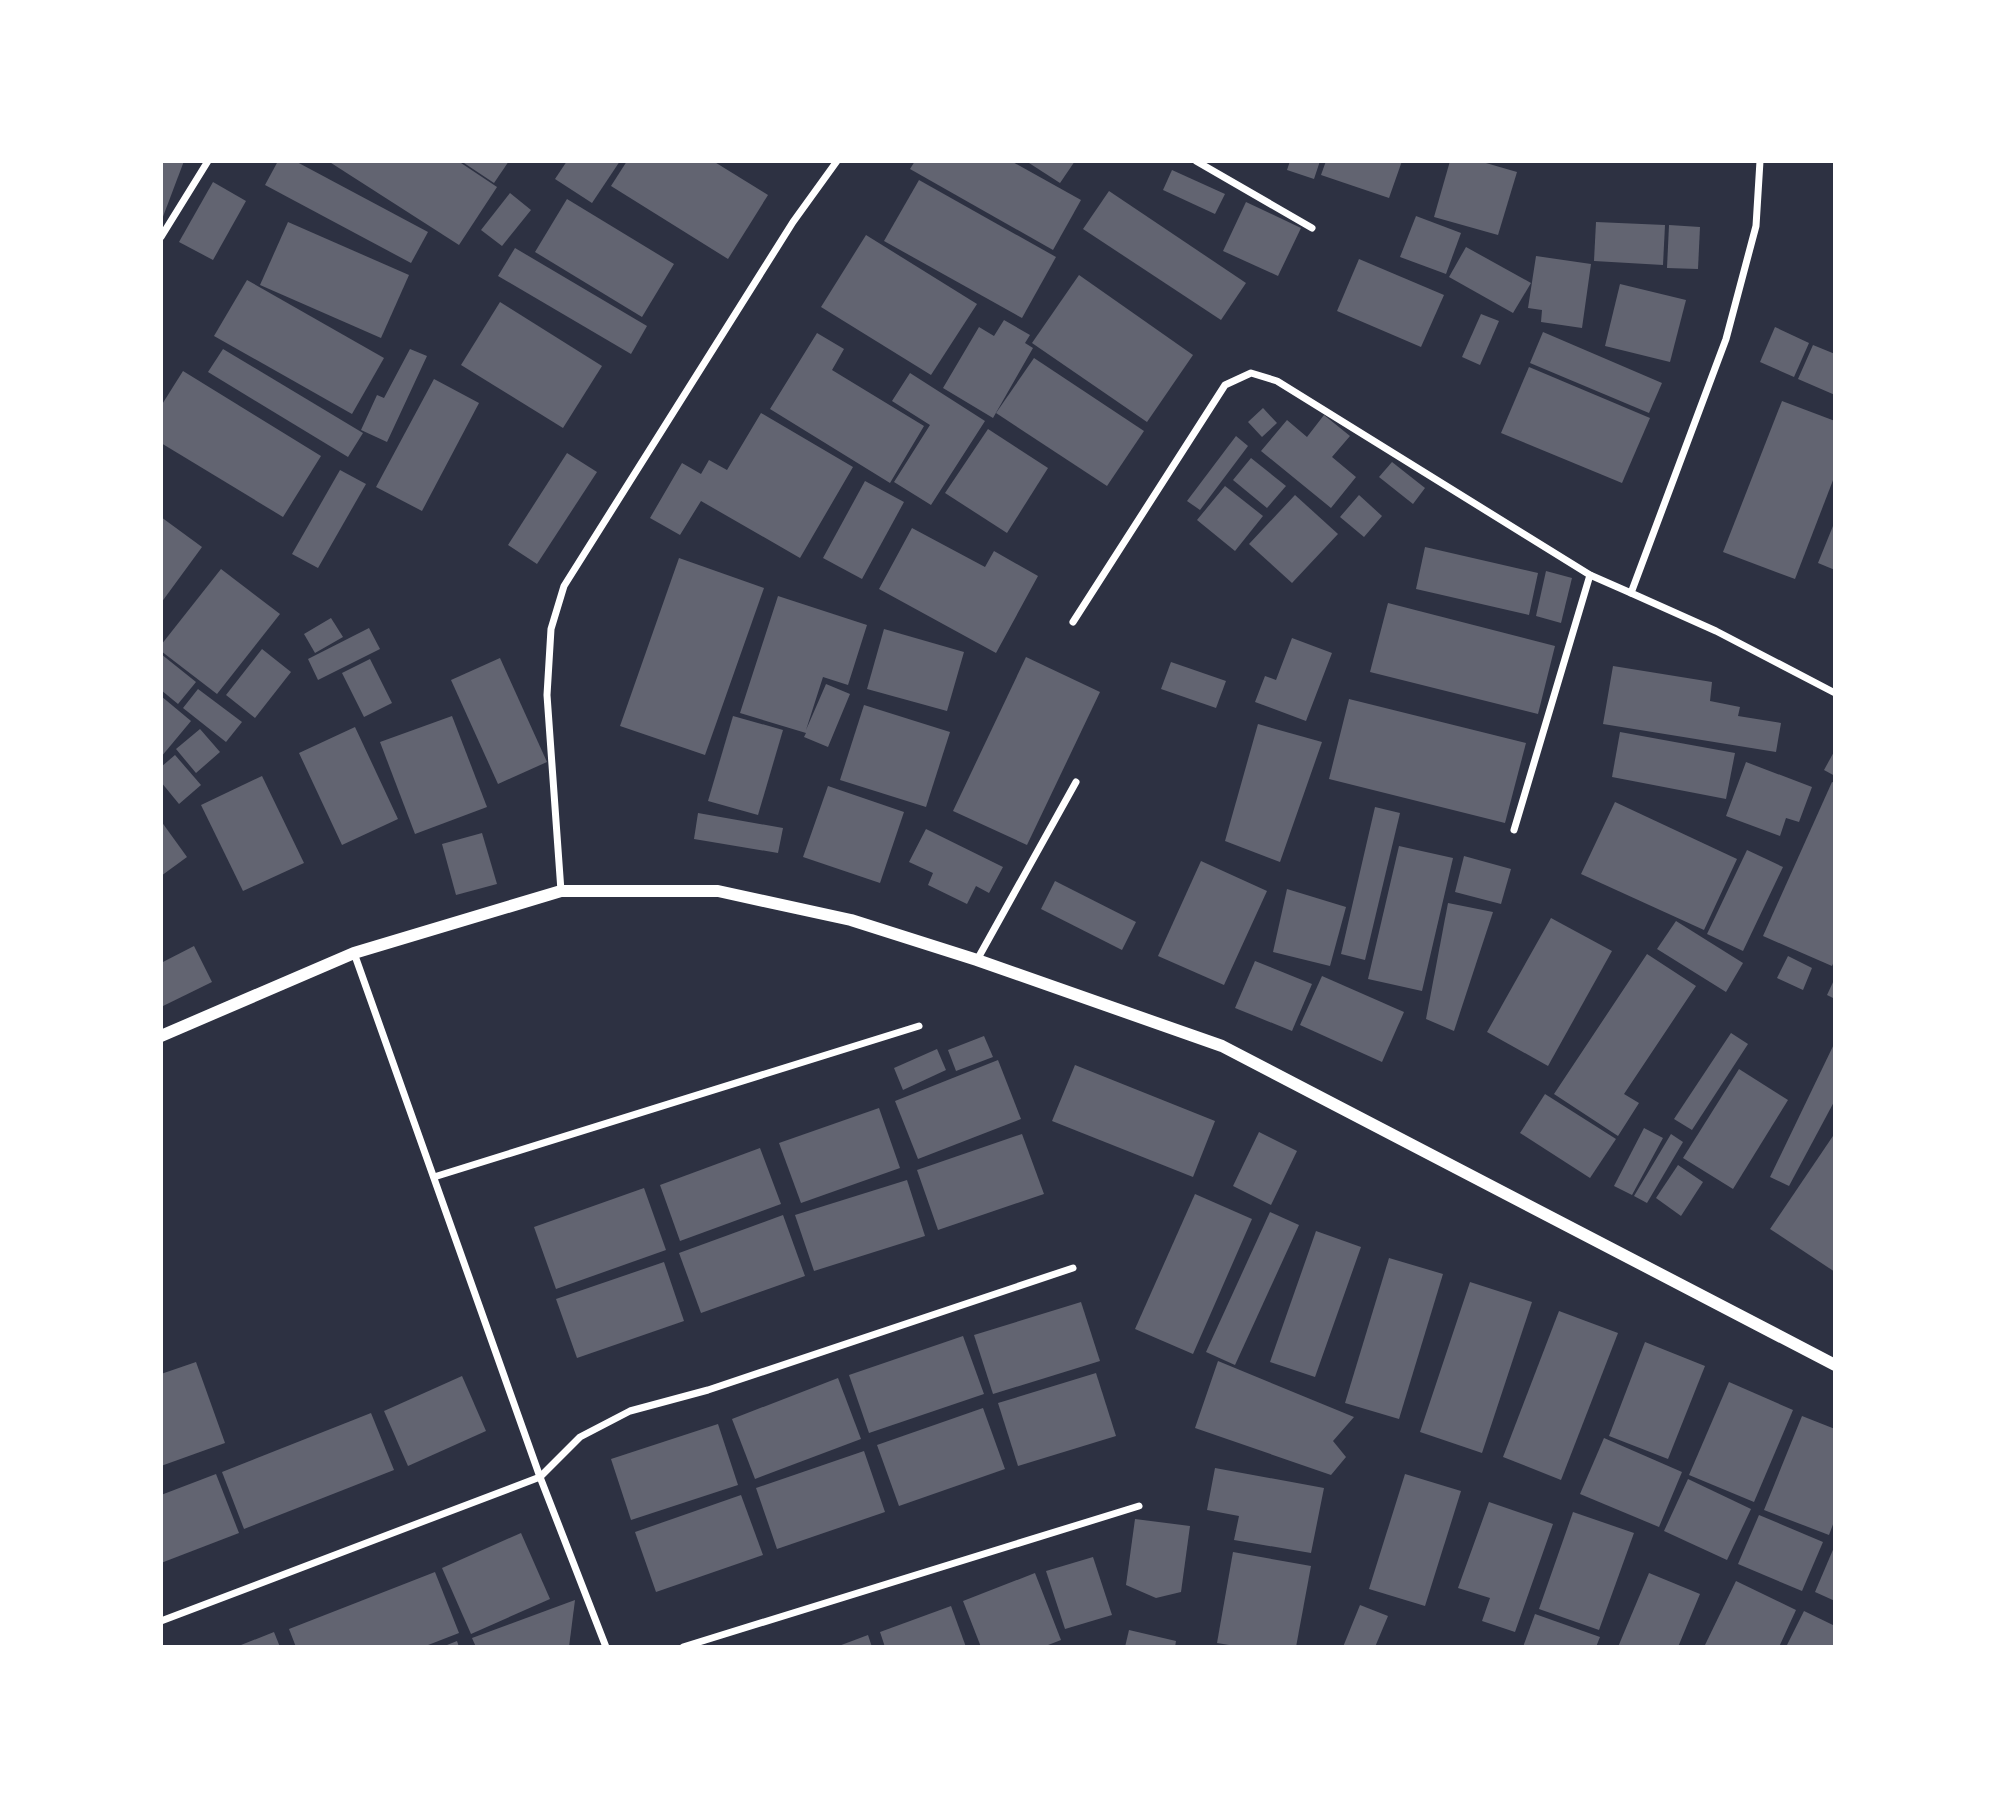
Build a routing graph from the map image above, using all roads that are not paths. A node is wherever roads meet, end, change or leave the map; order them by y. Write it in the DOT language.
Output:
graph roads {
  1 [pos="208,161"];
  2 [pos="837,161"];
  3 [pos="1196,161"];
  4 [pos="1760,161"];
  5 [pos="1312,228"];
  6 [pos="161,237"];
  7 [pos="1590,575"];
  8 [pos="1631,593"];
  9 [pos="1073,622"];
  10 [pos="1835,693"];
  11 [pos="1076,782"];
  12 [pos="1514,830"];
  13 [pos="561,891"];
  14 [pos="355,953"];
  15 [pos="977,960"];
  16 [pos="919,1027"];
  17 [pos="161,1036"];
  18 [pos="434,1177"];
  19 [pos="1073,1268"];
  20 [pos="1835,1365"];
  21 [pos="540,1477"];
  22 [pos="1139,1506"];
  23 [pos="161,1621"];
  24 [pos="606,1647"];
  25 [pos="683,1647"];
  1 -- 6 [label="street"];
  2 -- 13 [label="street"];
  3 -- 5 [label="street"];
  4 -- 8 [label="street"];
  7 -- 8 [label="street"];
  7 -- 9 [label="street"];
  7 -- 12 [label="street"];
  8 -- 10 [label="street"];
  11 -- 15 [label="street"];
  13 -- 14 [label="street"];
  13 -- 15 [label="street"];
  14 -- 17 [label="street"];
  14 -- 18 [label="street"];
  15 -- 20 [label="street"];
  16 -- 18 [label="street"];
  18 -- 21 [label="street"];
  19 -- 21 [label="street"];
  21 -- 23 [label="street"];
  21 -- 24 [label="street"];
  22 -- 25 [label="street"];
}
